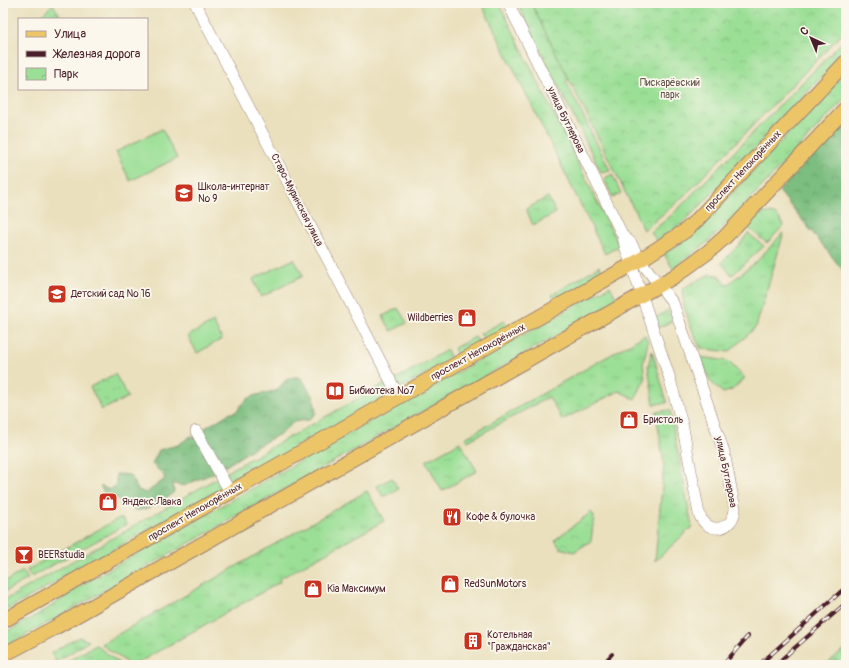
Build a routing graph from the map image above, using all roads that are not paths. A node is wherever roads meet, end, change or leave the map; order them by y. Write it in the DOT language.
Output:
graph roads {
  1 [pos="195,3"];
  2 [pos="508,3"];
  3 [pos="846,62"];
  4 [pos="846,108"];
  5 [pos="637,262"];
  6 [pos="660,285"];
  7 [pos="642,295"];
  8 [pos="399,397"];
  9 [pos="196,431"];
  10 [pos="230,492"];
  11 [pos="3,621"];
  12 [pos="3,655"];
  1 -- 8 [label="street, Старо-Муринская улица"];
  2 -- 5 [label="street, улица Бутлерова"];
  3 -- 5 [label="main road, проспект Непокорённых"];
  4 -- 6 [label="main road"];
  5 -- 6 [label="street, улица Бутлерова"];
  5 -- 7 [label="street, улица Бутлерова"];
  5 -- 8 [label="main road, проспект Непокорённых"];
  6 -- 7 [label="main road"];
  6 -- 7 [label="street, улица Бутлерова"];
  7 -- 12 [label="main road"];
  8 -- 10 [label="main road, проспект Непокорённых"];
  9 -- 10 [label="street"];
  10 -- 11 [label="main road, проспект Непокорённых"];
}
